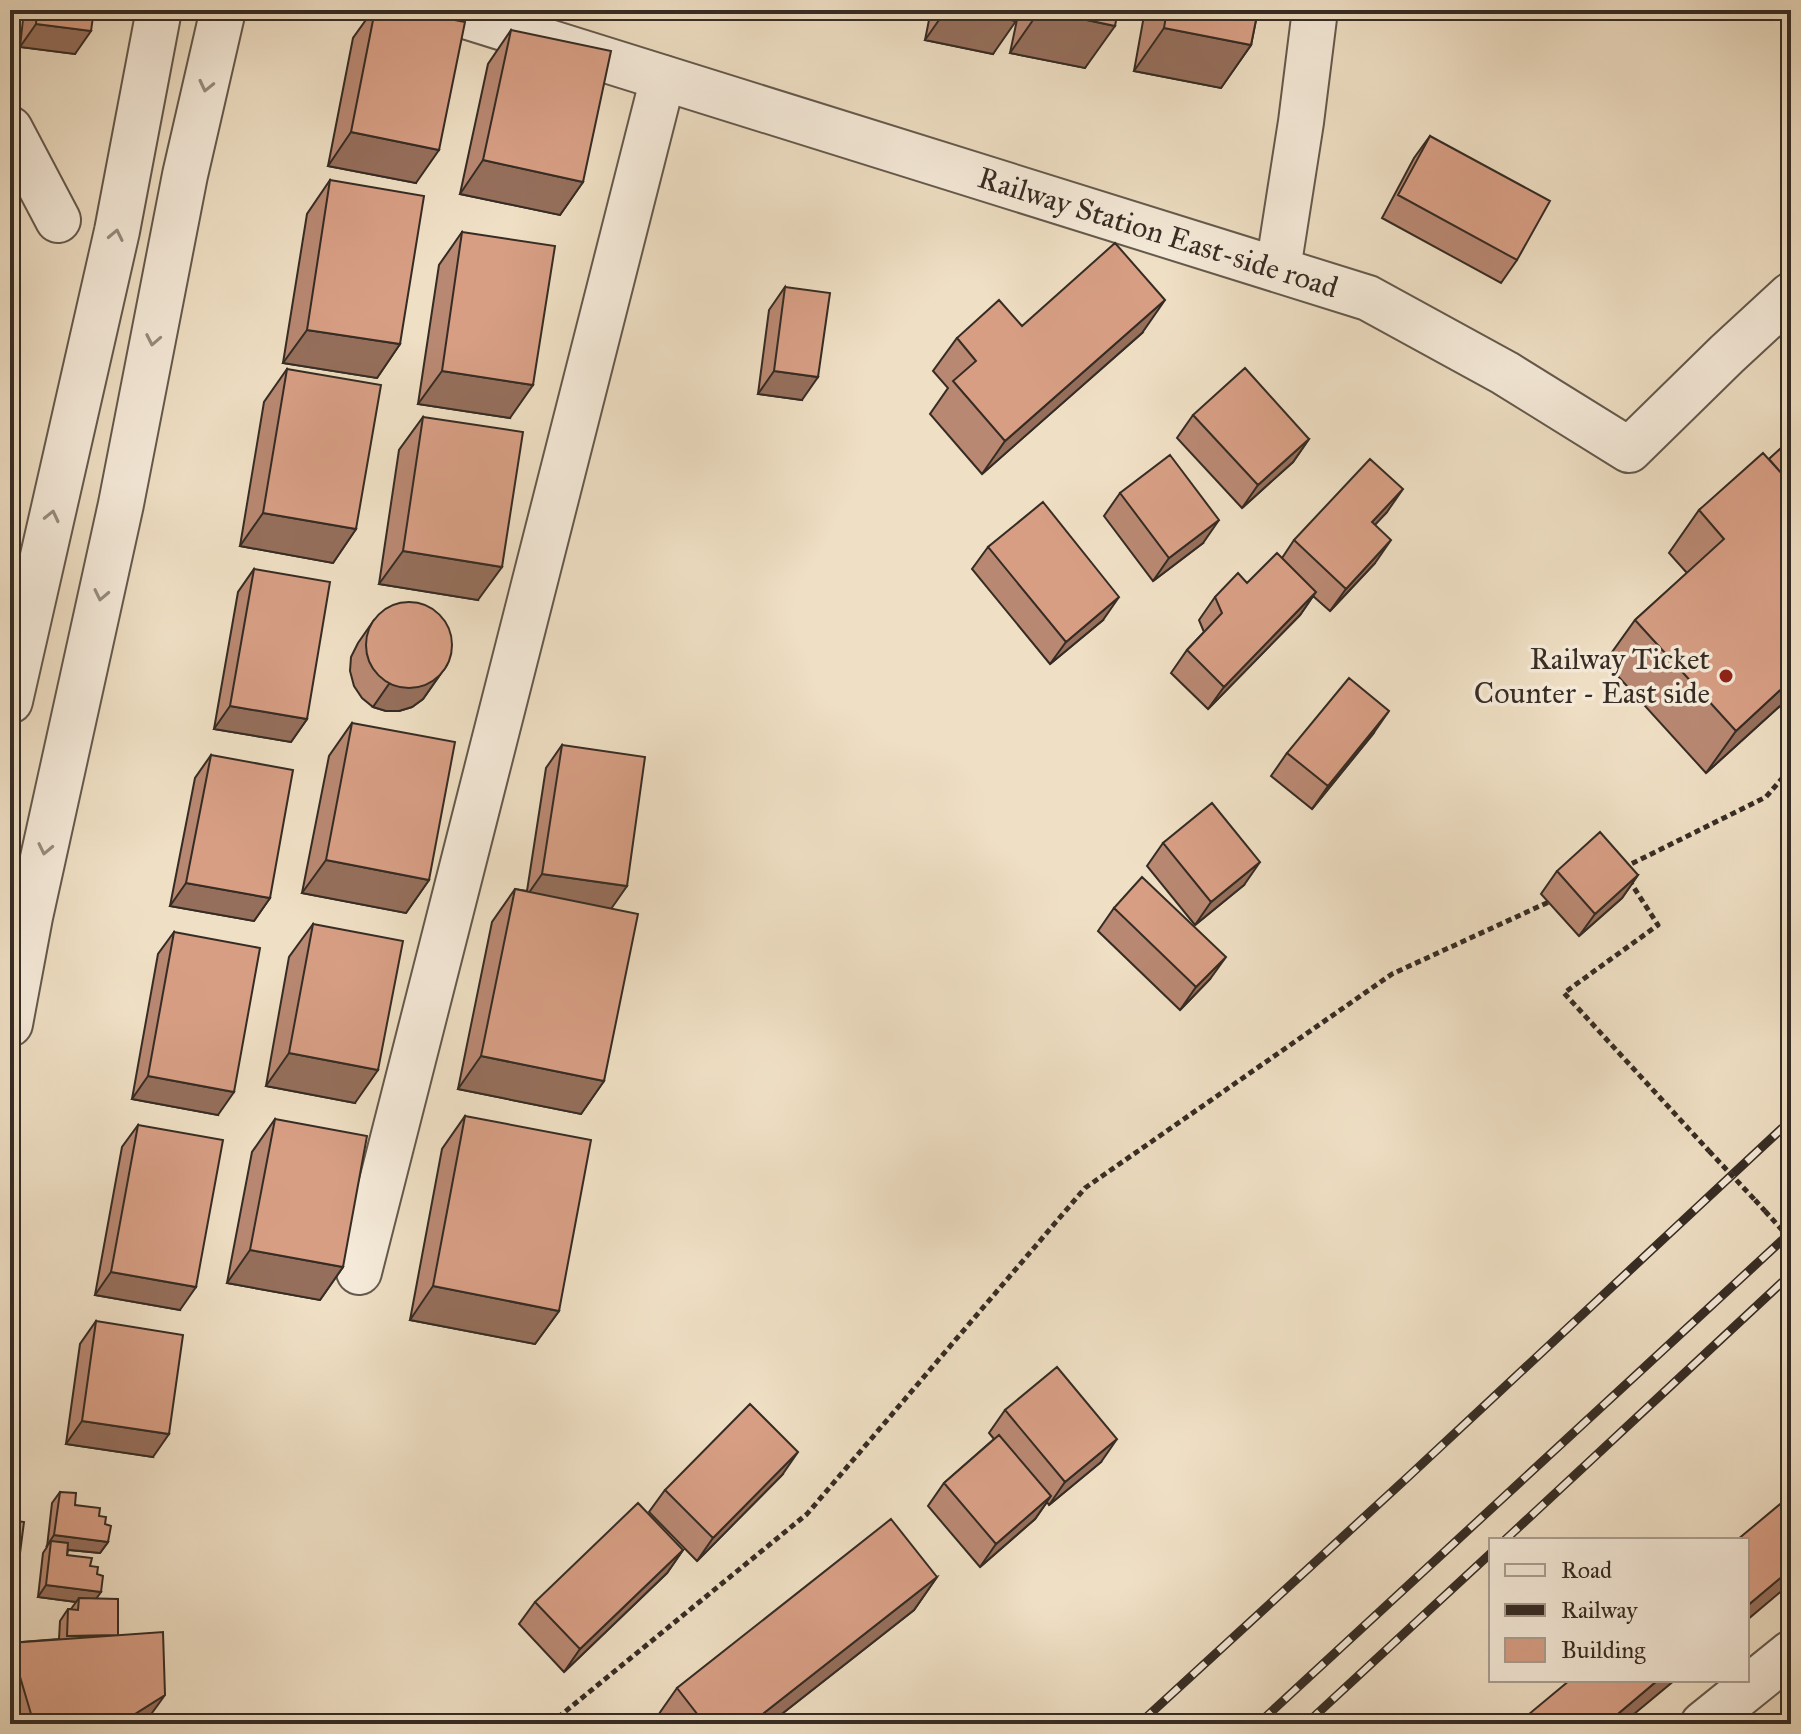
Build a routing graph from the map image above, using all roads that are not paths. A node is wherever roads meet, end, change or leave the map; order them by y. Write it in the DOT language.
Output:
graph roads {
  1 [pos="159,10"];
  2 [pos="223,10"];
  3 [pos="446,10"];
  4 [pos="1315,10"];
  5 [pos="663,78"];
  6 [pos="10,129"];
  7 [pos="58,220"];
  8 [pos="1278,269"];
  9 [pos="1791,295"];
  10 [pos="10,701"];
  11 [pos="10,1024"];
  12 [pos="359,1272"];
  13 [pos="1791,1653"];
  14 [pos="1703,1724"];
  10 -- 1 [label="street, one-way"];
  2 -- 11 [label="street, one-way"];
  3 -- 5 [label="street, Railway Station East-side road"];
  4 -- 8 [label="street"];
  5 -- 8 [label="street, Railway Station East-side road"];
  5 -- 12 [label="street"];
  6 -- 7 [label="street"];
  8 -- 9 [label="street, Railway Station East-side road"];
  13 -- 14 [label="street"];
}
